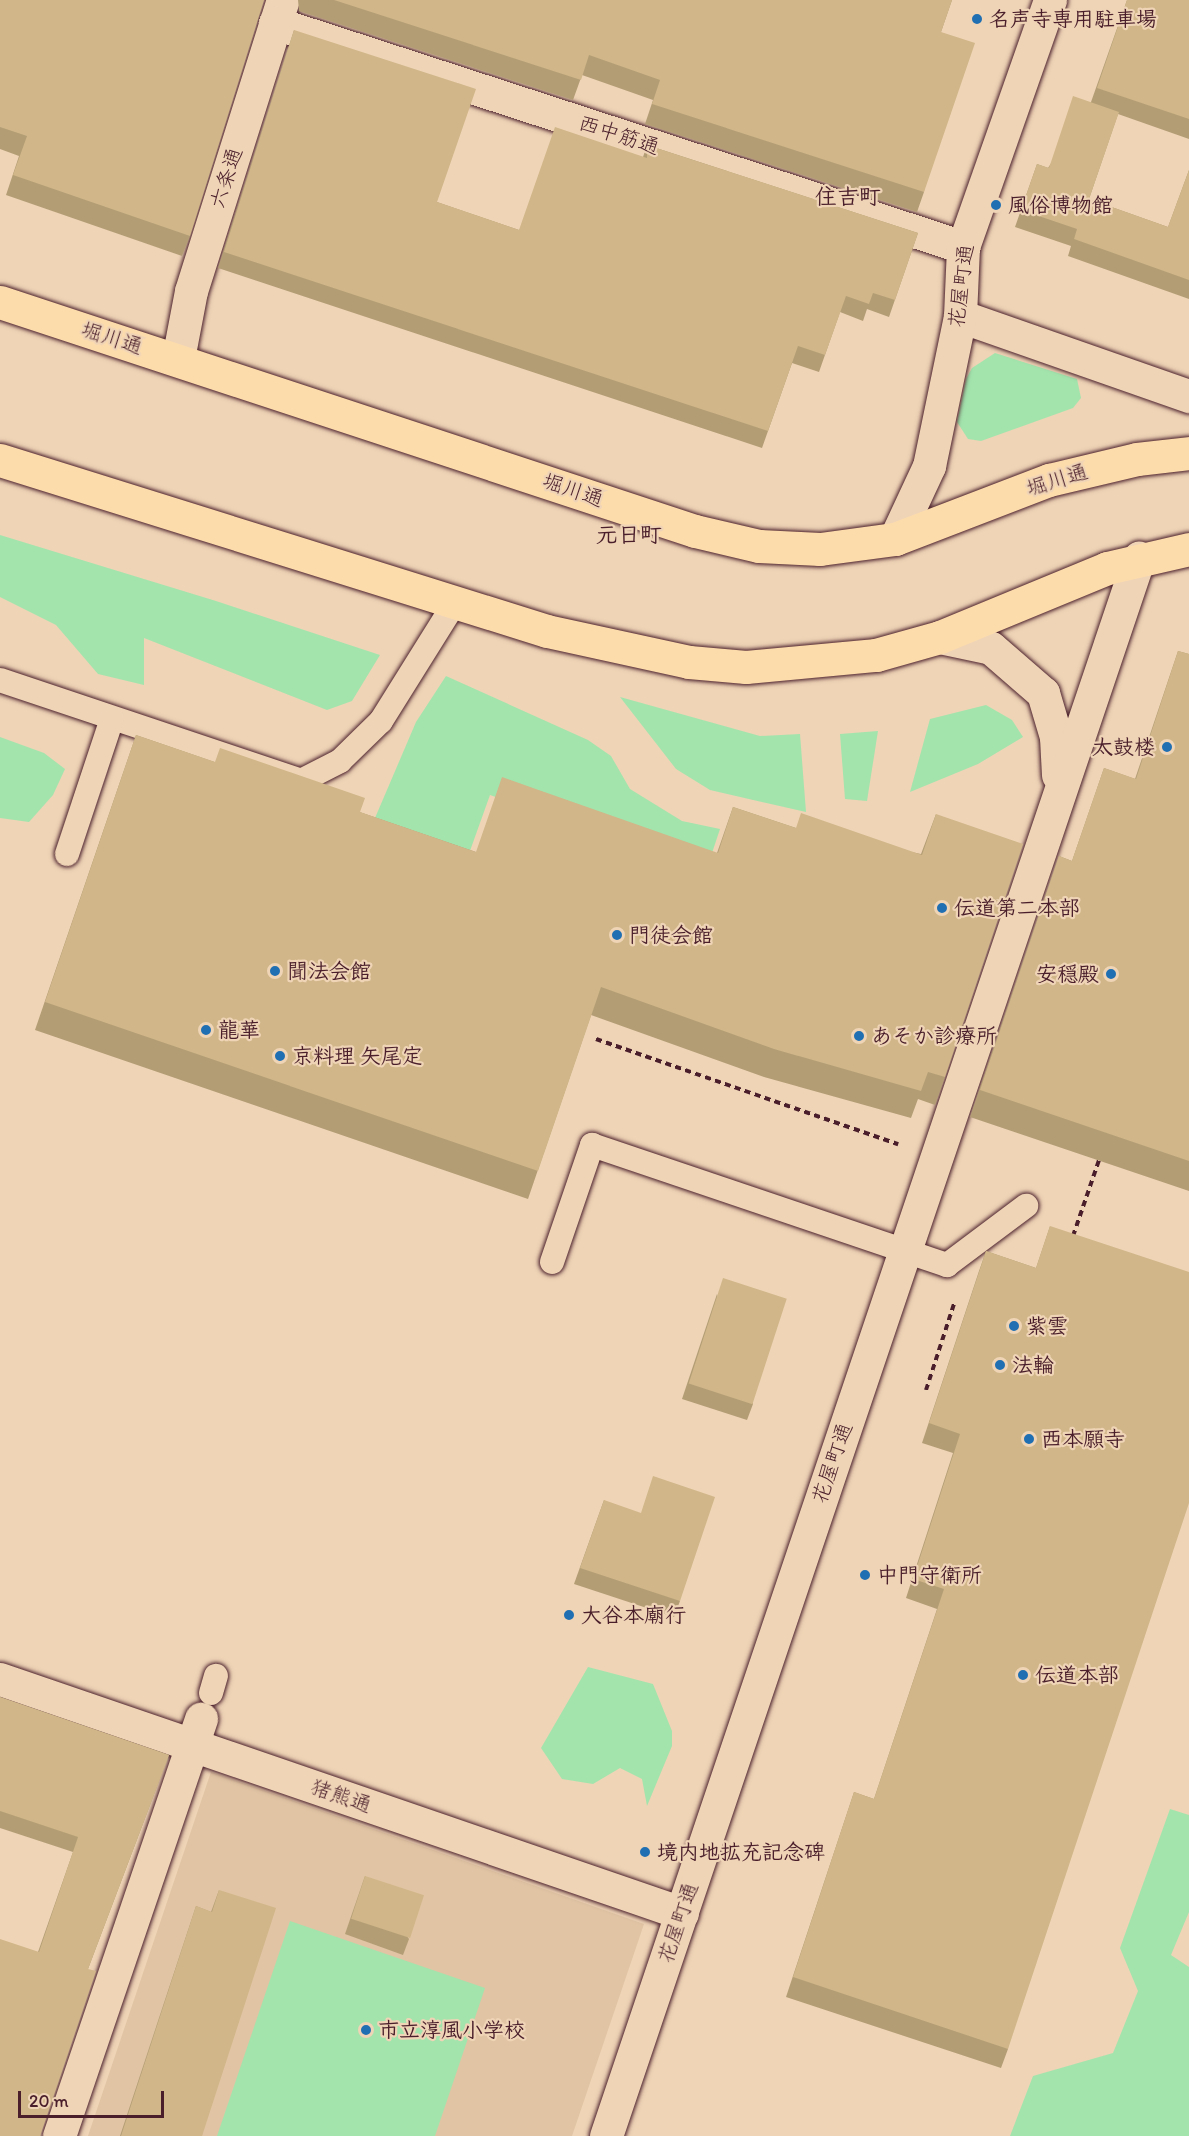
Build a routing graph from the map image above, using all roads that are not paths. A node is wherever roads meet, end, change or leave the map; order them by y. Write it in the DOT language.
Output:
graph roads {
  1 [pos="1050,0"];
  2 [pos="279,12"];
  3 [pos="963,247"];
  4 [pos="0,302"];
  5 [pos="960,316"];
  6 [pos="178,359"];
  7 [pos="1189,396"];
  8 [pos="1189,453"];
  9 [pos="0,460"];
  10 [pos="895,539"];
  11 [pos="1189,549"];
  12 [pos="1139,558"];
  13 [pos="456,601"];
  14 [pos="940,637"];
  15 [pos="0,680"];
  16 [pos="112,719"];
  17 [pos="1058,789"];
  18 [pos="67,854"];
  19 [pos="1026,1206"];
  20 [pos="904,1251"];
  21 [pos="552,1262"];
  22 [pos="0,1679"];
  23 [pos="205,1708"];
  24 [pos="682,1913"];
  25 [pos="59,2136"];
  26 [pos="606,2136"];
  1 -- 3 [label="street, 花屋町通"];
  2 -- 3 [label="street, 西中筋通"];
  2 -- 6 [label="street, 六条通"];
  3 -- 5 [label="street, 花屋町通"];
  4 -- 6 [label="highway, 堀川通"];
  5 -- 7 [label="street"];
  5 -- 10 [label="street, 花屋町通"];
  6 -- 10 [label="highway, 堀川通"];
  8 -- 10 [label="highway, 堀川通"];
  9 -- 13 [label="highway"];
  11 -- 12 [label="highway"];
  12 -- 14 [label="highway"];
  12 -- 17 [label="street, 花屋町通"];
  13 -- 14 [label="highway"];
  13 -- 16 [label="lane"];
  14 -- 17 [label="street, 花屋町通"];
  15 -- 16 [label="lane"];
  16 -- 18 [label="lane"];
  17 -- 20 [label="street, 花屋町通"];
  19 -- 20 [label="lane"];
  20 -- 21 [label="lane"];
  20 -- 24 [label="street, 花屋町通"];
  22 -- 23 [label="street, 猪熊通"];
  23 -- 24 [label="street, 猪熊通"];
  23 -- 25 [label="street"];
  24 -- 26 [label="street, 花屋町通"];
}
